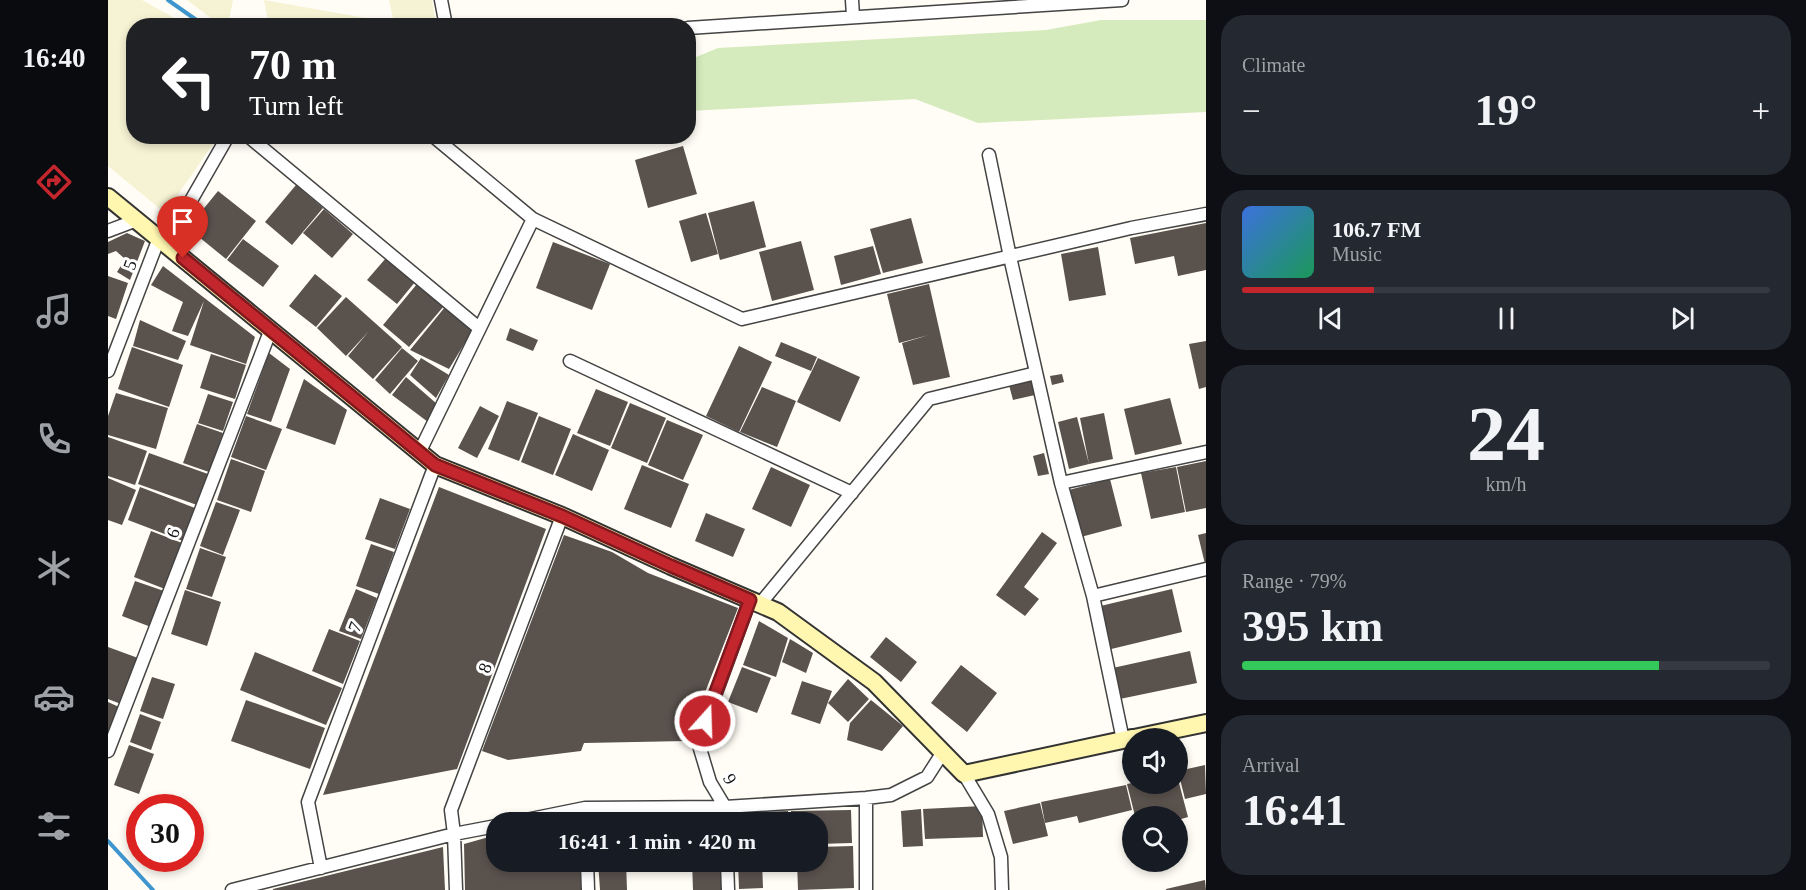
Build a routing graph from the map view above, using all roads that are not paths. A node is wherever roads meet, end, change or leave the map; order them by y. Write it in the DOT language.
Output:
graph roads {
  1 [pos="441,0"];
  2 [pos="852,0"];
  3 [pos="1122,0"];
  4 [pos="853,16"];
  5 [pos="444,18"];
  6 [pos="696,27"];
  7 [pos="223,144"];
  8 [pos="258,144"];
  9 [pos="443,144"];
  10 [pos="989,155"];
  11 [pos="108,197"];
  12 [pos="1206,214"];
  13 [pos="533,219"];
  14 [pos="137,220"];
  15 [pos="108,231"];
  16 [pos="162,241"];
  17 [pos="1010,256"];
  18 [pos="479,328"];
  19 [pos="271,329"];
  20 [pos="570,361"];
  21 [pos="108,371"];
  22 [pos="1036,373"];
  23 [pos="1206,452"];
  24 [pos="419,453"];
  25 [pos="435,465"];
  26 [pos="1061,483"];
  27 [pos="852,493"];
  28 [pos="562,516"];
  29 [pos="1206,569"];
  30 [pos="1093,596"];
  31 [pos="755,602"];
  32 [pos="1206,723"];
  33 [pos="1127,728"];
  34 [pos="1182,728"];
  35 [pos="1122,741"];
  36 [pos="108,751"];
  37 [pos="943,752"];
  38 [pos="964,774"];
  39 [pos="866,798"];
  40 [pos="726,807"];
  41 [pos="585,808"];
  42 [pos="565,812"];
  43 [pos="585,812"];
  44 [pos="726,812"];
  45 [pos="486,828"];
  46 [pos="454,834"];
  47 [pos="321,868"];
  48 [pos="587,872"];
  49 [pos="727,872"];
  50 [pos="232,890"];
  51 [pos="456,890"];
  52 [pos="588,890"];
  53 [pos="728,890"];
  54 [pos="866,890"];
  55 [pos="1002,890"];
  1 -- 5 [label="street"];
  2 -- 4 [label="street"];
  3 -- 4 [label="street"];
  4 -- 6 [label="street"];
  7 -- 16 [label="street, 5"];
  8 -- 18 [label="street"];
  9 -- 13 [label="street"];
  10 -- 17 [label="street"];
  11 -- 14 [label="street"];
  12 -- 17 [label="street"];
  13 -- 17 [label="street"];
  13 -- 18 [label="street"];
  14 -- 15 [label="street"];
  14 -- 16 [label="street"];
  16 -- 19 [label="street"];
  16 -- 21 [label="street, 5"];
  17 -- 22 [label="street"];
  18 -- 24 [label="street"];
  19 -- 24 [label="street"];
  19 -- 36 [label="street, 6"];
  20 -- 27 [label="street"];
  22 -- 26 [label="street"];
  22 -- 27 [label="street, 9"];
  23 -- 26 [label="street"];
  24 -- 25 [label="street"];
  25 -- 28 [label="street"];
  25 -- 47 [label="street, 7"];
  26 -- 30 [label="street"];
  27 -- 31 [label="street, 9"];
  28 -- 31 [label="street"];
  28 -- 46 [label="street, 8"];
  29 -- 30 [label="street"];
  30 -- 33 [label="street"];
  31 -- 37 [label="street"];
  31 -- 40 [label="street, 9"];
  32 -- 34 [label="street"];
  35 -- 38 [label="street"];
  37 -- 38 [label="street"];
  37 -- 39 [label="street"];
  38 -- 55 [label="street"];
  39 -- 40 [label="street"];
  39 -- 54 [label="street"];
  40 -- 41 [label="street"];
  40 -- 44 [label="street"];
  41 -- 42 [label="street"];
  41 -- 43 [label="street"];
  45 -- 46 [label="street"];
  46 -- 47 [label="street"];
  46 -- 51 [label="street, 8"];
  47 -- 50 [label="street"];
  48 -- 52 [label="street"];
  49 -- 53 [label="street"];
}
